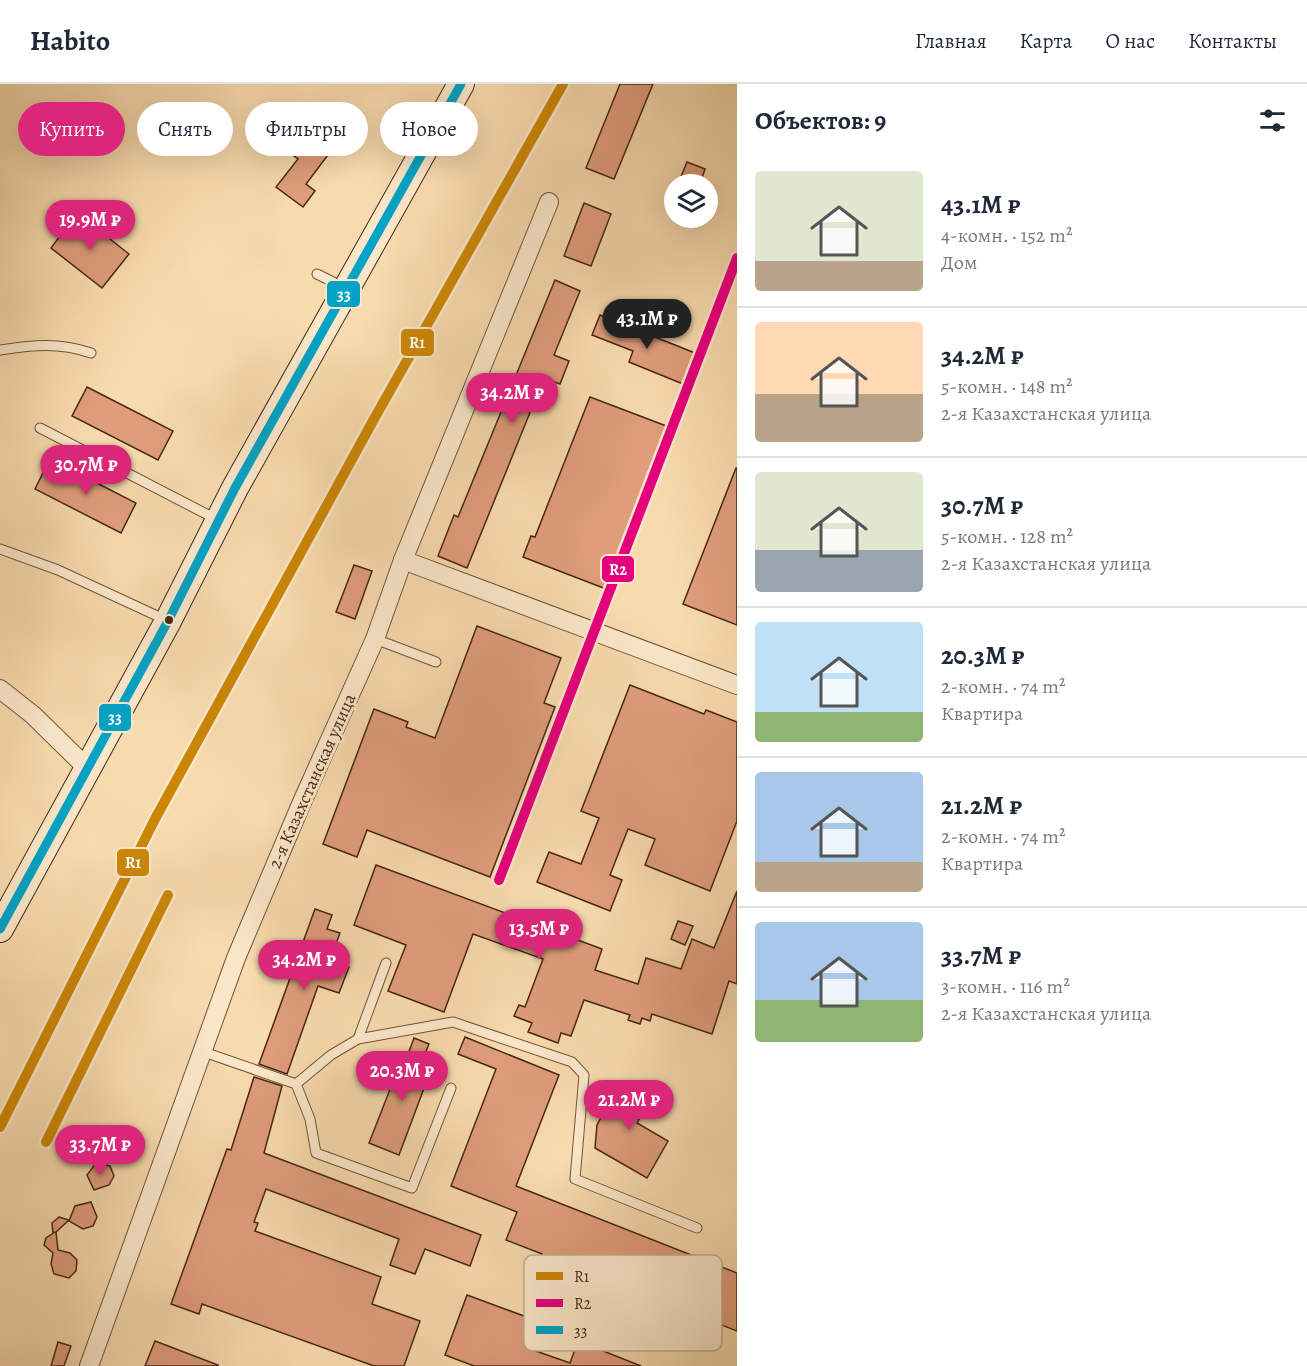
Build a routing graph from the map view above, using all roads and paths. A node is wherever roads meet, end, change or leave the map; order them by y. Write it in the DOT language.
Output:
graph roads {
  1 [pos="461,84"];
  2 [pos="549,202"];
  3 [pos="317,274"];
  4 [pos="347,289"];
  5 [pos="0,350"];
  6 [pos="91,353"];
  7 [pos="40,428"];
  8 [pos="219,520"];
  9 [pos="0,549"];
  10 [pos="403,560"];
  11 [pos="168,621"];
  12 [pos="375,639"];
  13 [pos="436,662"];
  14 [pos="737,685"];
  15 [pos="0,689"];
  16 [pos="88,769"];
  17 [pos="0,929"];
  18 [pos="386,963"];
  19 [pos="358,1039"];
  20 [pos="204,1052"];
  21 [pos="296,1084"];
  22 [pos="451,1088"];
  23 [pos="697,1228"];
  24 [pos="89,1366"];
  1 -- 4 [label="street"];
  2 -- 10 [label="street, 2-я Казахстанская улица"];
  3 -- 4 [label="lane"];
  4 -- 8 [label="street"];
  5 -- 6 [label="lane"];
  7 -- 8 [label="lane"];
  8 -- 11 [label="street"];
  9 -- 11 [label="lane"];
  10 -- 12 [label="street, 2-я Казахстанская улица"];
  10 -- 14 [label="street"];
  11 -- 16 [label="street"];
  12 -- 13 [label="lane"];
  12 -- 20 [label="street, 2-я Казахстанская улица"];
  15 -- 16 [label="street"];
  16 -- 17 [label="street"];
  18 -- 19 [label="lane"];
  19 -- 21 [label="lane"];
  19 -- 23 [label="lane"];
  20 -- 21 [label="lane"];
  20 -- 24 [label="street, 2-я Казахстанская улица"];
  21 -- 22 [label="lane"];
}
